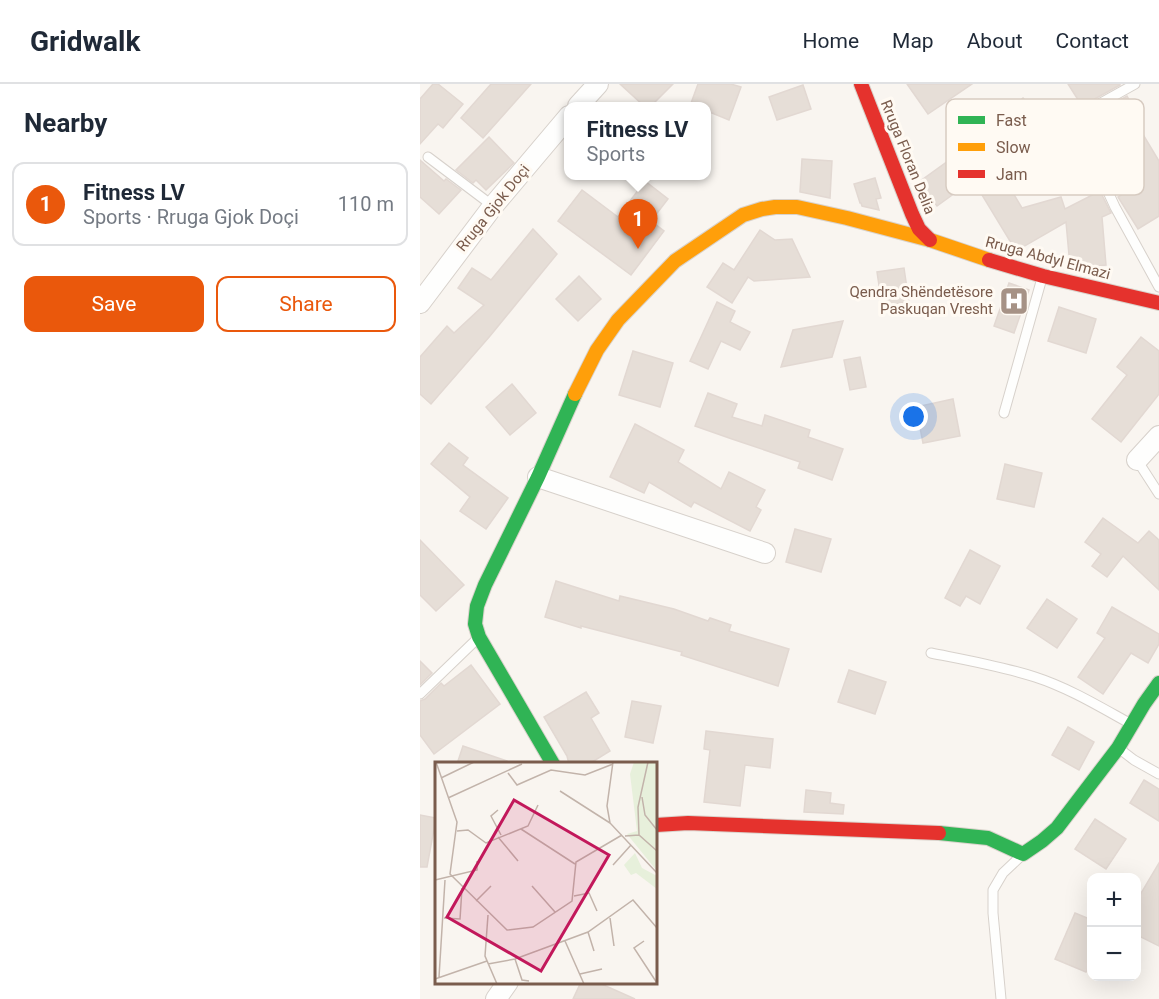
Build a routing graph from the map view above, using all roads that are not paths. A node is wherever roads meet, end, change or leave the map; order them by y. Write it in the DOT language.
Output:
graph roads {
  1 [pos="598,84"];
  2 [pos="1135,84"];
  3 [pos="866,89"];
  4 [pos="1108,99"];
  5 [pos="582,102"];
  6 [pos="564,122"];
  7 [pos="428,157"];
  8 [pos="1109,195"];
  9 [pos="493,206"];
  10 [pos="930,240"];
  11 [pos="1043,276"];
  12 [pos="1159,287"];
  13 [pos="420,303"];
  14 [pos="1159,303"];
  15 [pos="1004,413"];
  16 [pos="1159,436"];
  17 [pos="1137,460"];
  18 [pos="538,477"];
  19 [pos="1159,494"];
  20 [pos="765,553"];
  21 [pos="479,637"];
  22 [pos="931,653"];
  23 [pos="1159,683"];
  24 [pos="420,694"];
  25 [pos="1132,725"];
  26 [pos="1118,748"];
  27 [pos="552,762"];
  28 [pos="1159,774"];
  29 [pos="657,825"];
  30 [pos="1023,854"];
  31 [pos="507,984"];
  32 [pos="496,999"];
  33 [pos="1001,999"];
  1 -- 5 [label="street"];
  2 -- 4 [label="lane"];
  3 -- 10 [label="street, Rruga Floran Delia"];
  6 -- 9 [label="street, Rruga Gjok Doçi"];
  7 -- 9 [label="lane"];
  8 -- 12 [label="lane"];
  9 -- 13 [label="street, Rruga Gjok Doçi"];
  10 -- 11 [label="street, Rruga Abdyl Elmazi"];
  10 -- 18 [label="street, Rruga Abdyl Elmazi"];
  11 -- 14 [label="street, Rruga Abdyl Elmazi"];
  11 -- 15 [label="lane"];
  16 -- 17 [label="street"];
  17 -- 19 [label="lane"];
  18 -- 20 [label="street"];
  18 -- 21 [label="street, Rruga Abdyl Elmazi"];
  21 -- 24 [label="lane"];
  21 -- 27 [label="street"];
  22 -- 25 [label="lane"];
  23 -- 25 [label="street"];
  25 -- 26 [label="street"];
  26 -- 28 [label="lane"];
  26 -- 30 [label="street"];
  29 -- 30 [label="street"];
  30 -- 33 [label="lane"];
  31 -- 32 [label="street"];
}
